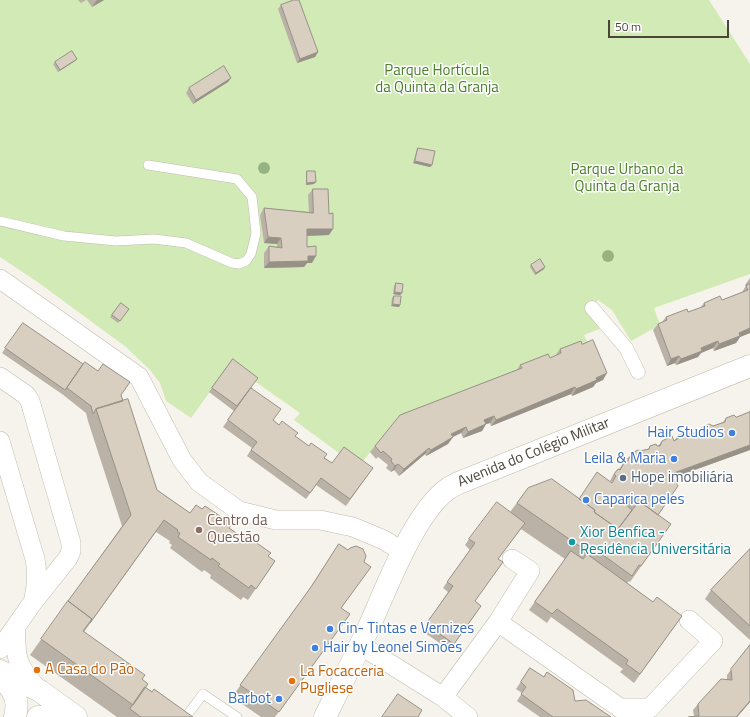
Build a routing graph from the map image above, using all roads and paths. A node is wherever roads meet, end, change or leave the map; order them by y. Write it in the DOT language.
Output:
graph roads {
  1 [pos="148,165"];
  2 [pos="0,221"];
  3 [pos="0,279"];
  4 [pos="592,308"];
  5 [pos="750,366"];
  6 [pos="638,372"];
  7 [pos="0,377"];
  8 [pos="9,391"];
  9 [pos="0,442"];
  10 [pos="403,552"];
  11 [pos="35,559"];
  12 [pos="512,559"];
  13 [pos="64,563"];
  14 [pos="33,602"];
  15 [pos="689,620"];
  16 [pos="498,622"];
  17 [pos="16,626"];
  18 [pos="360,645"];
  19 [pos="0,650"];
  20 [pos="0,671"];
  21 [pos="0,675"];
  22 [pos="40,691"];
  23 [pos="443,697"];
  24 [pos="188,714"];
  25 [pos="15,717"];
  26 [pos="38,717"];
  27 [pos="52,717"];
  28 [pos="76,717"];
  29 [pos="237,717"];
  30 [pos="325,717"];
  31 [pos="468,717"];
  1 -- 2 [label="lane"];
  3 -- 10 [label="street"];
  4 -- 6 [label="street"];
  5 -- 10 [label="street, Avenida do Colégio Militar"];
  7 -- 8 [label="street"];
  8 -- 13 [label="street"];
  9 -- 11 [label="street"];
  10 -- 18 [label="street, Avenida do Colégio Militar"];
  11 -- 13 [label="street"];
  11 -- 14 [label="street"];
  12 -- 16 [label="street"];
  13 -- 14 [label="street"];
  14 -- 17 [label="street"];
  15 -- 16 [label="street"];
  16 -- 23 [label="street"];
  17 -- 19 [label="street"];
  17 -- 22 [label="street"];
  18 -- 23 [label="street"];
  18 -- 30 [label="street, Avenida do Colégio Militar"];
  20 -- 22 [label="street"];
  21 -- 25 [label="street"];
  22 -- 28 [label="street"];
  23 -- 31 [label="street"];
  24 -- 29 [label="lane"];
  26 -- 27 [label="street"];
}
